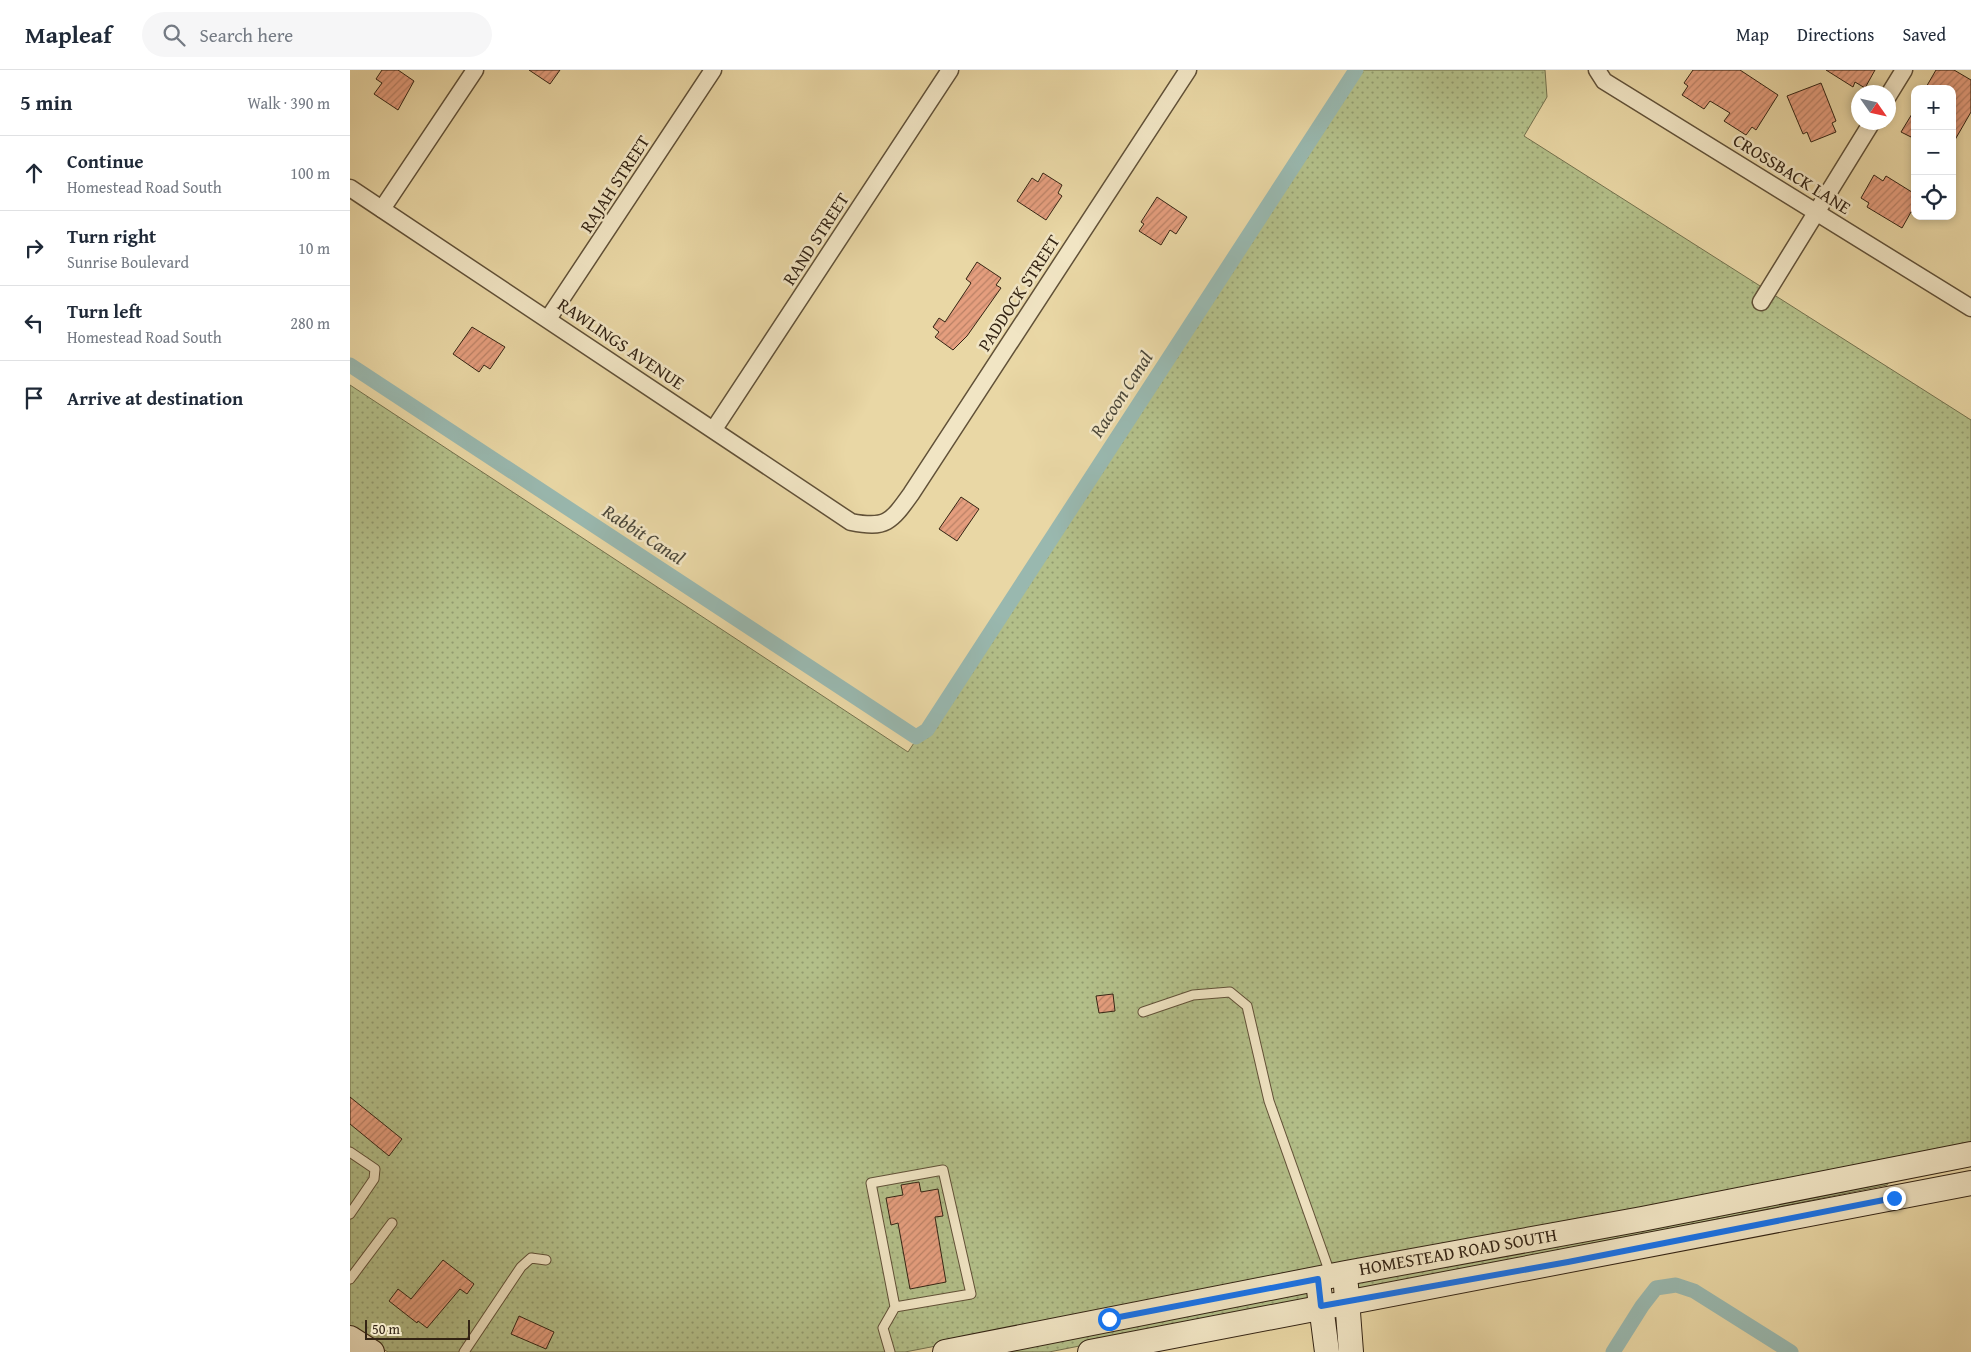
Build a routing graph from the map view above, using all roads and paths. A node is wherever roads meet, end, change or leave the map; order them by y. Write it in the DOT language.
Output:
graph roads {
  1 [pos="475,70"];
  2 [pos="713,70"];
  3 [pos="950,70"];
  4 [pos="1188,70"];
  5 [pos="1597,70"];
  6 [pos="1904,70"];
  7 [pos="1895,85"];
  8 [pos="1867,130"];
  9 [pos="350,188"];
  10 [pos="382,210"];
  11 [pos="1817,212"];
  12 [pos="1761,302"];
  13 [pos="1971,308"];
  14 [pos="548,319"];
  15 [pos="714,429"];
  16 [pos="872,526"];
  17 [pos="1143,1012"];
  18 [pos="350,1152"];
  19 [pos="1971,1154"];
  20 [pos="1971,1169"];
  21 [pos="1971,1183"];
  22 [pos="350,1196"];
  23 [pos="1894,1198"];
  24 [pos="358,1202"];
  25 [pos="350,1214"];
  26 [pos="392,1223"];
  27 [pos="546,1260"];
  28 [pos="1331,1276"];
  29 [pos="350,1279"];
  30 [pos="1347,1302"];
  31 [pos="1321,1306"];
  32 [pos="896,1307"];
  33 [pos="350,1338"];
  34 [pos="372,1352"];
  35 [pos="464,1352"];
  36 [pos="890,1352"];
  37 [pos="945,1352"];
  38 [pos="1090,1352"];
  39 [pos="1328,1352"];
  40 [pos="1351,1352"];
  1 -- 10 [label="street"];
  2 -- 14 [label="street, RAJAH STREET"];
  3 -- 15 [label="street, RAND STREET"];
  4 -- 16 [label="street, PADDOCK STREET"];
  5 -- 11 [label="street, CROSSBACK LANE"];
  6 -- 7 [label="street"];
  8 -- 11 [label="street"];
  9 -- 10 [label="street, RAWLINGS AVENUE"];
  10 -- 14 [label="street, RAWLINGS AVENUE"];
  11 -- 12 [label="street"];
  11 -- 13 [label="street, CROSSBACK LANE"];
  14 -- 15 [label="street, RAWLINGS AVENUE"];
  15 -- 16 [label="street, RAWLINGS AVENUE"];
  17 -- 28 [label="lane"];
  18 -- 24 [label="lane"];
  19 -- 28 [label="main road, HOMESTEAD ROAD SOUTH"];
  20 -- 23 [label="main road"];
  21 -- 23 [label="main road, HOMESTEAD ROAD SOUTH"];
  22 -- 24 [label="lane"];
  23 -- 30 [label="main road, HOMESTEAD ROAD SOUTH"];
  24 -- 25 [label="lane"];
  26 -- 29 [label="lane"];
  27 -- 35 [label="lane"];
  28 -- 30 [label="main road"];
  28 -- 31 [label="main road"];
  28 -- 37 [label="main road, HOMESTEAD ROAD SOUTH"];
  30 -- 31 [label="main road, HOMESTEAD ROAD SOUTH"];
  30 -- 40 [label="main road"];
  31 -- 38 [label="main road, HOMESTEAD ROAD SOUTH"];
  31 -- 39 [label="main road"];
  32 -- 32 [label="lane"];
  32 -- 36 [label="lane"];
  33 -- 34 [label="main road"];
}
